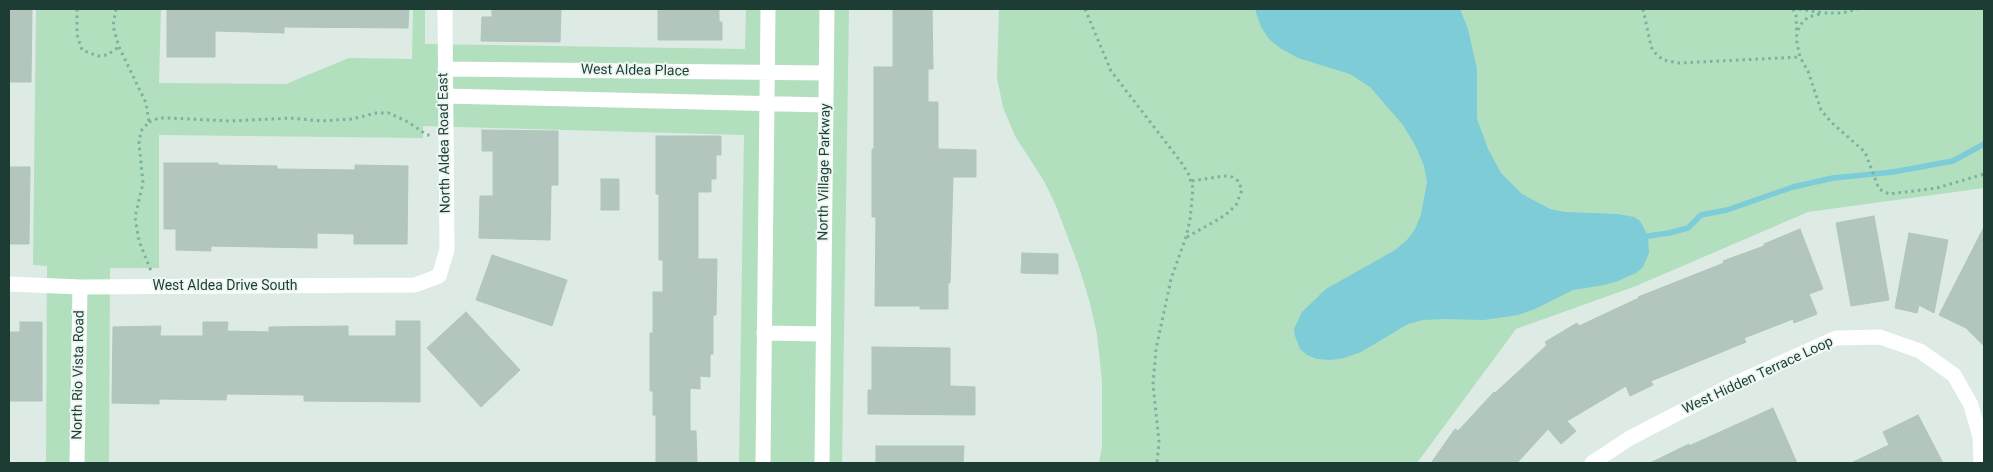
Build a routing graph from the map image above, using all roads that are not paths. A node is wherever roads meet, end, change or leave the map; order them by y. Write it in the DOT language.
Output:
graph roads {
  1 [pos="445,9"];
  2 [pos="768,9"];
  3 [pos="827,9"];
  4 [pos="444,69"];
  5 [pos="768,72"];
  6 [pos="826,73"];
  7 [pos="445,96"];
  8 [pos="767,104"];
  9 [pos="826,105"];
  10 [pos="439,276"];
  11 [pos="9,284"];
  12 [pos="80,287"];
  13 [pos="764,332"];
  14 [pos="823,334"];
  15 [pos="77,463"];
  16 [pos="764,463"];
  17 [pos="822,463"];
  18 [pos="1592,463"];
  19 [pos="1981,463"];
  1 -- 4 [label="street, North Aldea Road East"];
  2 -- 5 [label="street"];
  3 -- 6 [label="street, North Village Parkway"];
  4 -- 5 [label="street, West Aldea Place"];
  4 -- 7 [label="street, North Aldea Road East"];
  5 -- 6 [label="street, West Aldea Place"];
  5 -- 8 [label="street"];
  6 -- 9 [label="street, North Village Parkway"];
  7 -- 8 [label="street"];
  7 -- 10 [label="street, North Aldea Road East"];
  8 -- 9 [label="street"];
  8 -- 13 [label="street"];
  9 -- 14 [label="street, North Village Parkway"];
  10 -- 12 [label="street, West Aldea Drive South"];
  11 -- 12 [label="street, West Aldea Drive South"];
  12 -- 15 [label="street, North Rio Vista Road"];
  13 -- 14 [label="street"];
  13 -- 16 [label="street"];
  14 -- 17 [label="street, North Village Parkway"];
  18 -- 19 [label="street, West Hidden Terrace Loop"];
}
